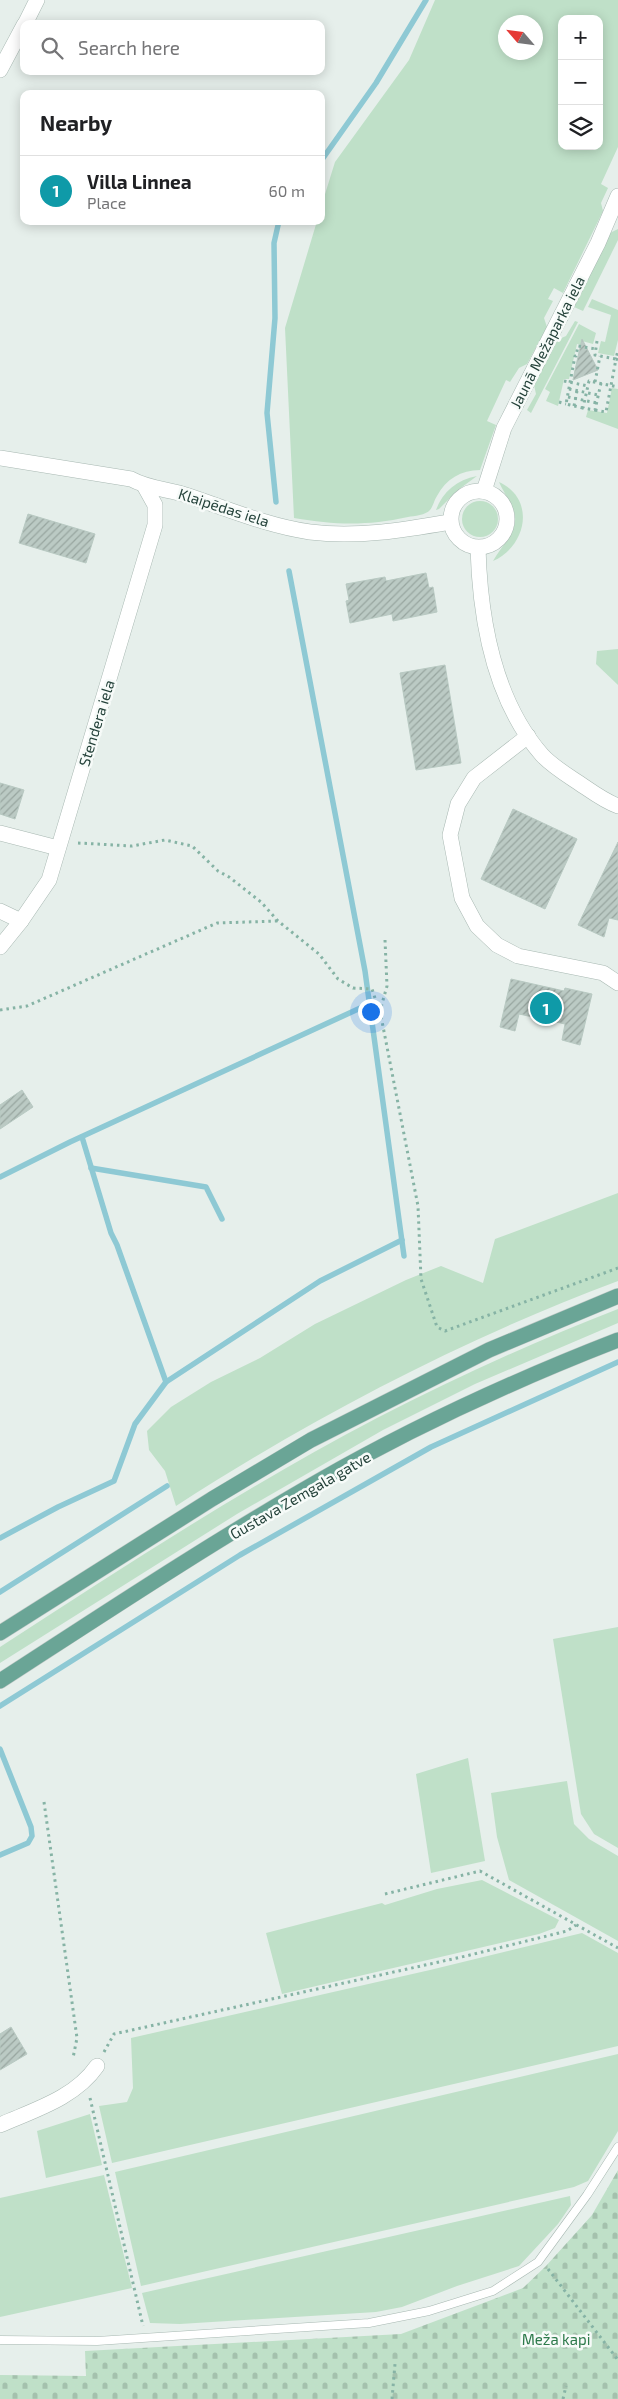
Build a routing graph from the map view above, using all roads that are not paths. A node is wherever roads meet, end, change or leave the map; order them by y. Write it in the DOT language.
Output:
graph roads {
  1 [pos="37,0"];
  2 [pos="27,20"];
  3 [pos="20,32"];
  4 [pos="0,70"];
  5 [pos="618,196"];
  6 [pos="0,458"];
  7 [pos="145,487"];
  8 [pos="484,490"];
  9 [pos="450,522"];
  10 [pos="478,548"];
  11 [pos="528,736"];
  12 [pos="618,806"];
  13 [pos="0,833"];
  14 [pos="58,848"];
  15 [pos="0,912"];
  16 [pos="21,921"];
  17 [pos="0,947"];
  18 [pos="618,983"];
  19 [pos="618,1296"];
  20 [pos="618,1340"];
  21 [pos="0,1633"];
  22 [pos="0,1681"];
  23 [pos="97,2066"];
  24 [pos="0,2125"];
  25 [pos="618,2147"];
  26 [pos="0,2340"];
  1 -- 2 [label="street"];
  3 -- 4 [label="street"];
  5 -- 8 [label="street, Jaunā Mežaparka iela"];
  6 -- 7 [label="street, Klaipēdas iela"];
  7 -- 9 [label="street, Klaipēdas iela"];
  7 -- 14 [label="street, Stendera iela"];
  8 -- 9 [label="street"];
  8 -- 10 [label="street"];
  9 -- 10 [label="street"];
  10 -- 11 [label="street"];
  11 -- 12 [label="street"];
  11 -- 18 [label="street"];
  13 -- 14 [label="street"];
  14 -- 16 [label="street, Stendera iela"];
  15 -- 16 [label="street"];
  16 -- 17 [label="street, Stendera iela"];
  19 -- 21 [label="main road"];
  20 -- 22 [label="main road, Gustava Zemgala gatve"];
  23 -- 24 [label="street"];
  25 -- 26 [label="lane"];
}
